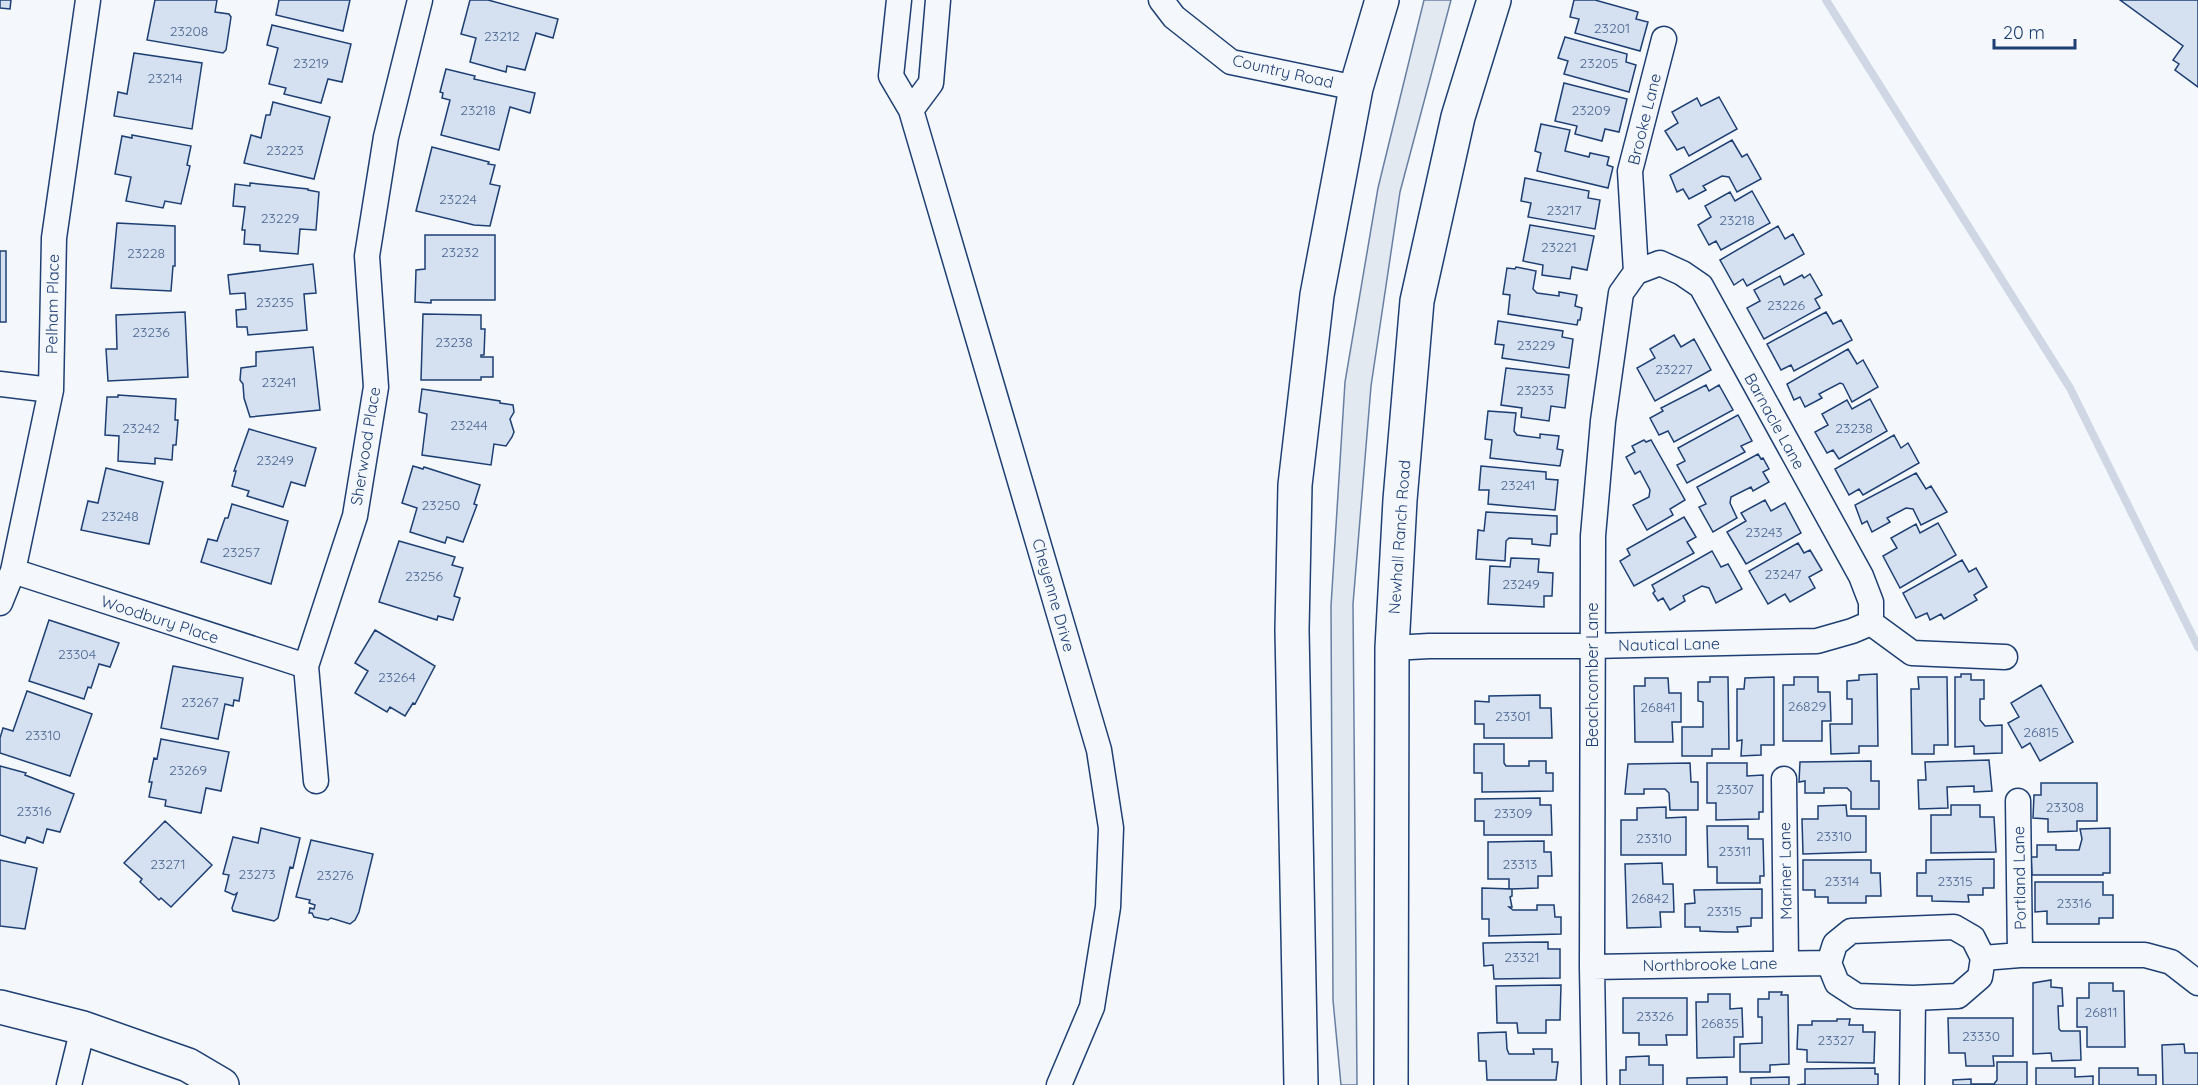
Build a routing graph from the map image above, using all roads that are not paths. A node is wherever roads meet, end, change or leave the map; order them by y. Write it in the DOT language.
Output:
graph roads {
  1 [pos="88,0"];
  2 [pos="420,0"];
  3 [pos="899,0"];
  4 [pos="938,0"];
  5 [pos="1161,0"];
  6 [pos="1382,0"];
  7 [pos="1494,0"];
  8 [pos="1664,39"];
  9 [pos="1356,88"];
  10 [pos="911,110"];
  11 [pos="1636,272"];
  12 [pos="0,384"];
  13 [pos="51,390"];
  14 [pos="13,571"];
  15 [pos="0,603"];
  16 [pos="1870,623"];
  17 [pos="1592,646"];
  18 [pos="1392,648"];
  19 [pos="2005,657"];
  20 [pos="306,666"];
  21 [pos="1784,779"];
  22 [pos="316,781"];
  23 [pos="2018,801"];
  24 [pos="2020,955"];
  25 [pos="1983,958"];
  26 [pos="1786,963"];
  27 [pos="1828,963"];
  28 [pos="1592,967"];
  29 [pos="2198,983"];
  30 [pos="1913,998"];
  31 [pos="0,1007"];
  32 [pos="83,1028"];
  33 [pos="69,1085"];
  34 [pos="222,1085"];
  35 [pos="1059,1085"];
  36 [pos="1301,1085"];
  37 [pos="1391,1085"];
  38 [pos="1594,1085"];
  39 [pos="1912,1085"];
  1 -- 13 [label="street, Pelham Place"];
  2 -- 20 [label="street, Sherwood Place"];
  3 -- 10 [label="street, Cheyenne Drive"];
  4 -- 10 [label="street"];
  5 -- 9 [label="street, Country Road"];
  6 -- 9 [label="main road"];
  7 -- 18 [label="main road, Newhall Ranch Road"];
  8 -- 11 [label="street, Brooke Lane"];
  9 -- 36 [label="main road"];
  10 -- 35 [label="street, Cheyenne Drive"];
  11 -- 16 [label="street, Barnacle Lane"];
  11 -- 17 [label="street, Beachcomber Lane"];
  12 -- 13 [label="street"];
  13 -- 14 [label="street, Pelham Place"];
  14 -- 15 [label="street, Pelham Place"];
  14 -- 20 [label="street, Woodbury Place"];
  16 -- 17 [label="street, Nautical Lane"];
  16 -- 19 [label="street"];
  17 -- 18 [label="street, Nautical Lane"];
  17 -- 28 [label="street, Beachcomber Lane"];
  18 -- 37 [label="main road, Newhall Ranch Road"];
  20 -- 22 [label="street, Sherwood Place"];
  21 -- 26 [label="street, Mariner Lane"];
  23 -- 24 [label="street, Portland Lane"];
  24 -- 25 [label="street"];
  24 -- 29 [label="street"];
  25 -- 27 [label="street"];
  25 -- 30 [label="street"];
  26 -- 27 [label="street, Northbrooke Lane"];
  26 -- 28 [label="street, Northbrooke Lane"];
  27 -- 30 [label="street"];
  28 -- 38 [label="street, Beachcomber Lane"];
  30 -- 39 [label="street"];
  31 -- 32 [label="main road"];
  32 -- 33 [label="street"];
  32 -- 34 [label="main road"];
}
